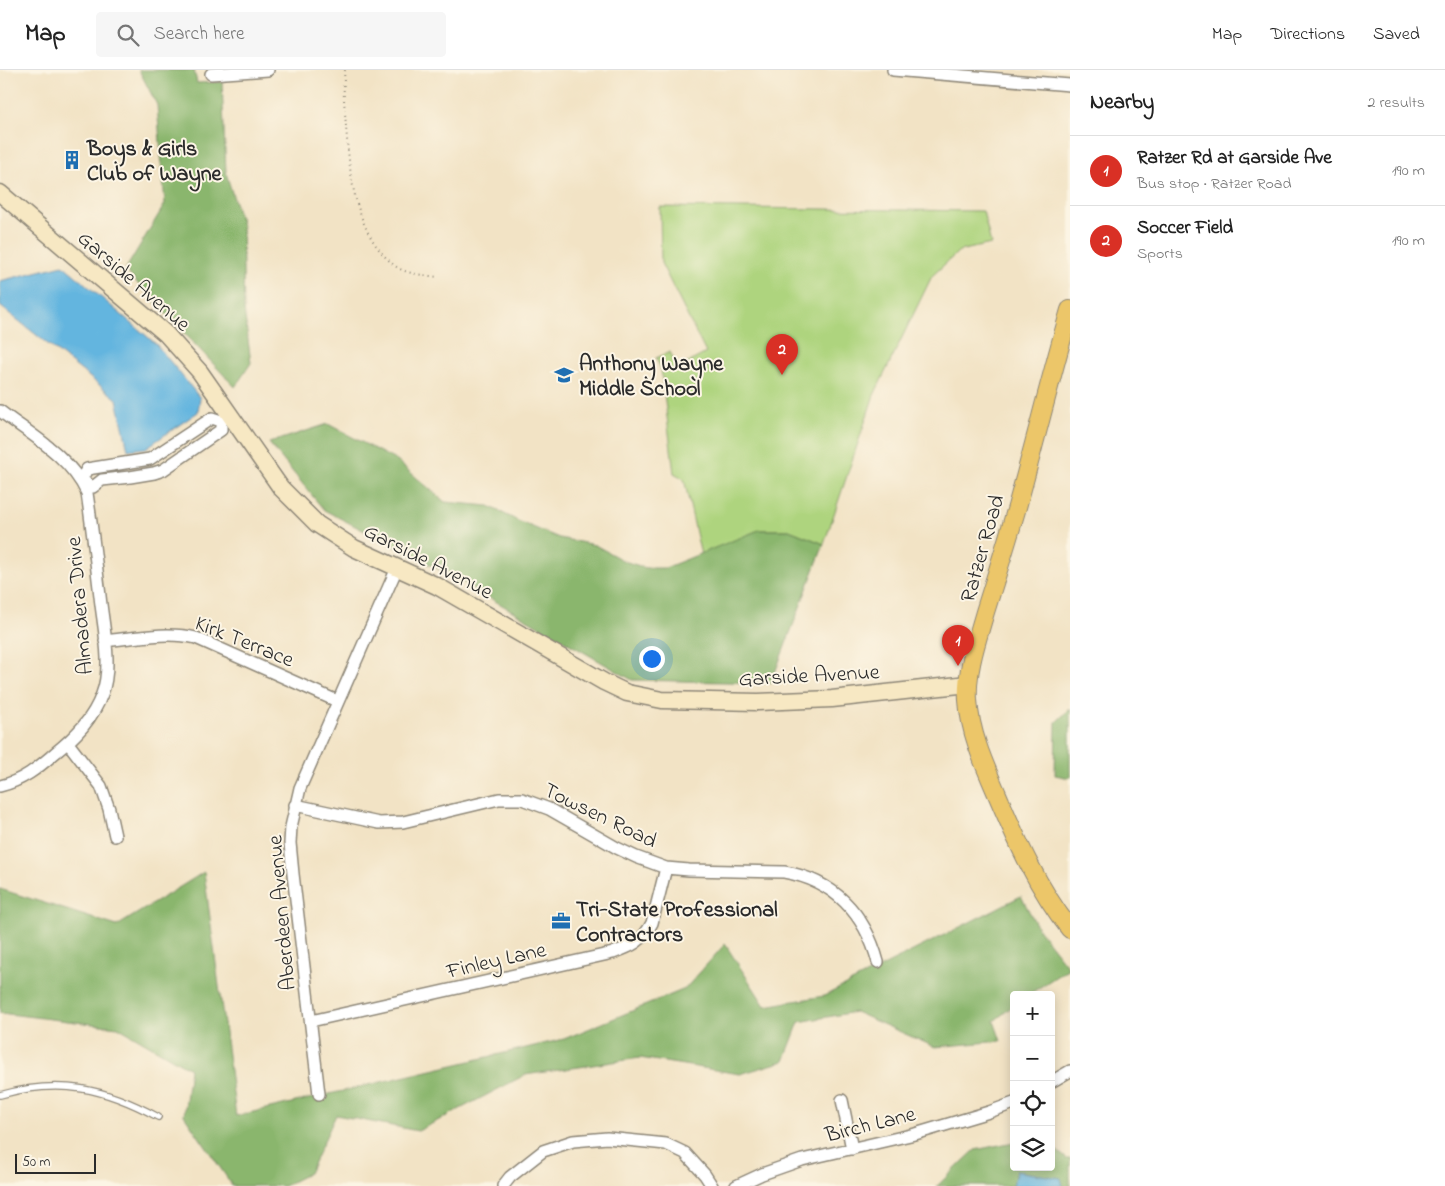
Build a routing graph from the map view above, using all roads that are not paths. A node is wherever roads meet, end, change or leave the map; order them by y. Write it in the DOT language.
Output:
graph roads {
  1 [pos="268,70"];
  2 [pos="893,70"];
  3 [pos="211,74"];
  4 [pos="1070,85"];
  5 [pos="0,193"];
  6 [pos="1070,310"];
  7 [pos="0,411"];
  8 [pos="226,418"];
  9 [pos="81,480"];
  10 [pos="397,568"];
  11 [pos="105,641"];
  12 [pos="968,684"];
  13 [pos="337,701"];
  14 [pos="68,743"];
  15 [pos="0,786"];
  16 [pos="295,805"];
  17 [pos="115,836"];
  18 [pos="666,868"];
  19 [pos="1070,929"];
  20 [pos="878,962"];
  21 [pos="311,1021"];
  22 [pos="1070,1071"];
  23 [pos="1053,1081"];
  24 [pos="320,1094"];
  25 [pos="0,1095"];
  26 [pos="842,1100"];
  27 [pos="1010,1104"];
  28 [pos="158,1118"];
  29 [pos="852,1148"];
  30 [pos="503,1186"];
  31 [pos="712,1186"];
  32 [pos="736,1186"];
  1 -- 3 [label="street"];
  2 -- 4 [label="street"];
  5 -- 8 [label="street, Garside Avenue"];
  6 -- 12 [label="main road, Ratzer Road"];
  7 -- 9 [label="street, Almadera Drive"];
  8 -- 9 [label="street"];
  8 -- 9 [label="street"];
  8 -- 10 [label="street, Garside Avenue"];
  9 -- 11 [label="street, Almadera Drive"];
  10 -- 12 [label="street, Garside Avenue"];
  10 -- 13 [label="street, Aberdeen Avenue"];
  11 -- 13 [label="street, Kirk Terrace"];
  11 -- 14 [label="street, Almadera Drive"];
  12 -- 19 [label="main road, Ratzer Road"];
  13 -- 16 [label="street, Aberdeen Avenue"];
  14 -- 15 [label="street, Almadera Drive"];
  14 -- 17 [label="street"];
  16 -- 18 [label="street, Towsen Road"];
  16 -- 21 [label="street, Aberdeen Avenue"];
  18 -- 20 [label="street, Towsen Road"];
  18 -- 21 [label="street, Finley Lane"];
  21 -- 24 [label="street, Aberdeen Avenue"];
  22 -- 23 [label="street"];
  25 -- 28 [label="lane"];
  26 -- 29 [label="street"];
  27 -- 29 [label="street, Birch Lane"];
  29 -- 32 [label="street, Birch Lane"];
  30 -- 31 [label="street"];
}
